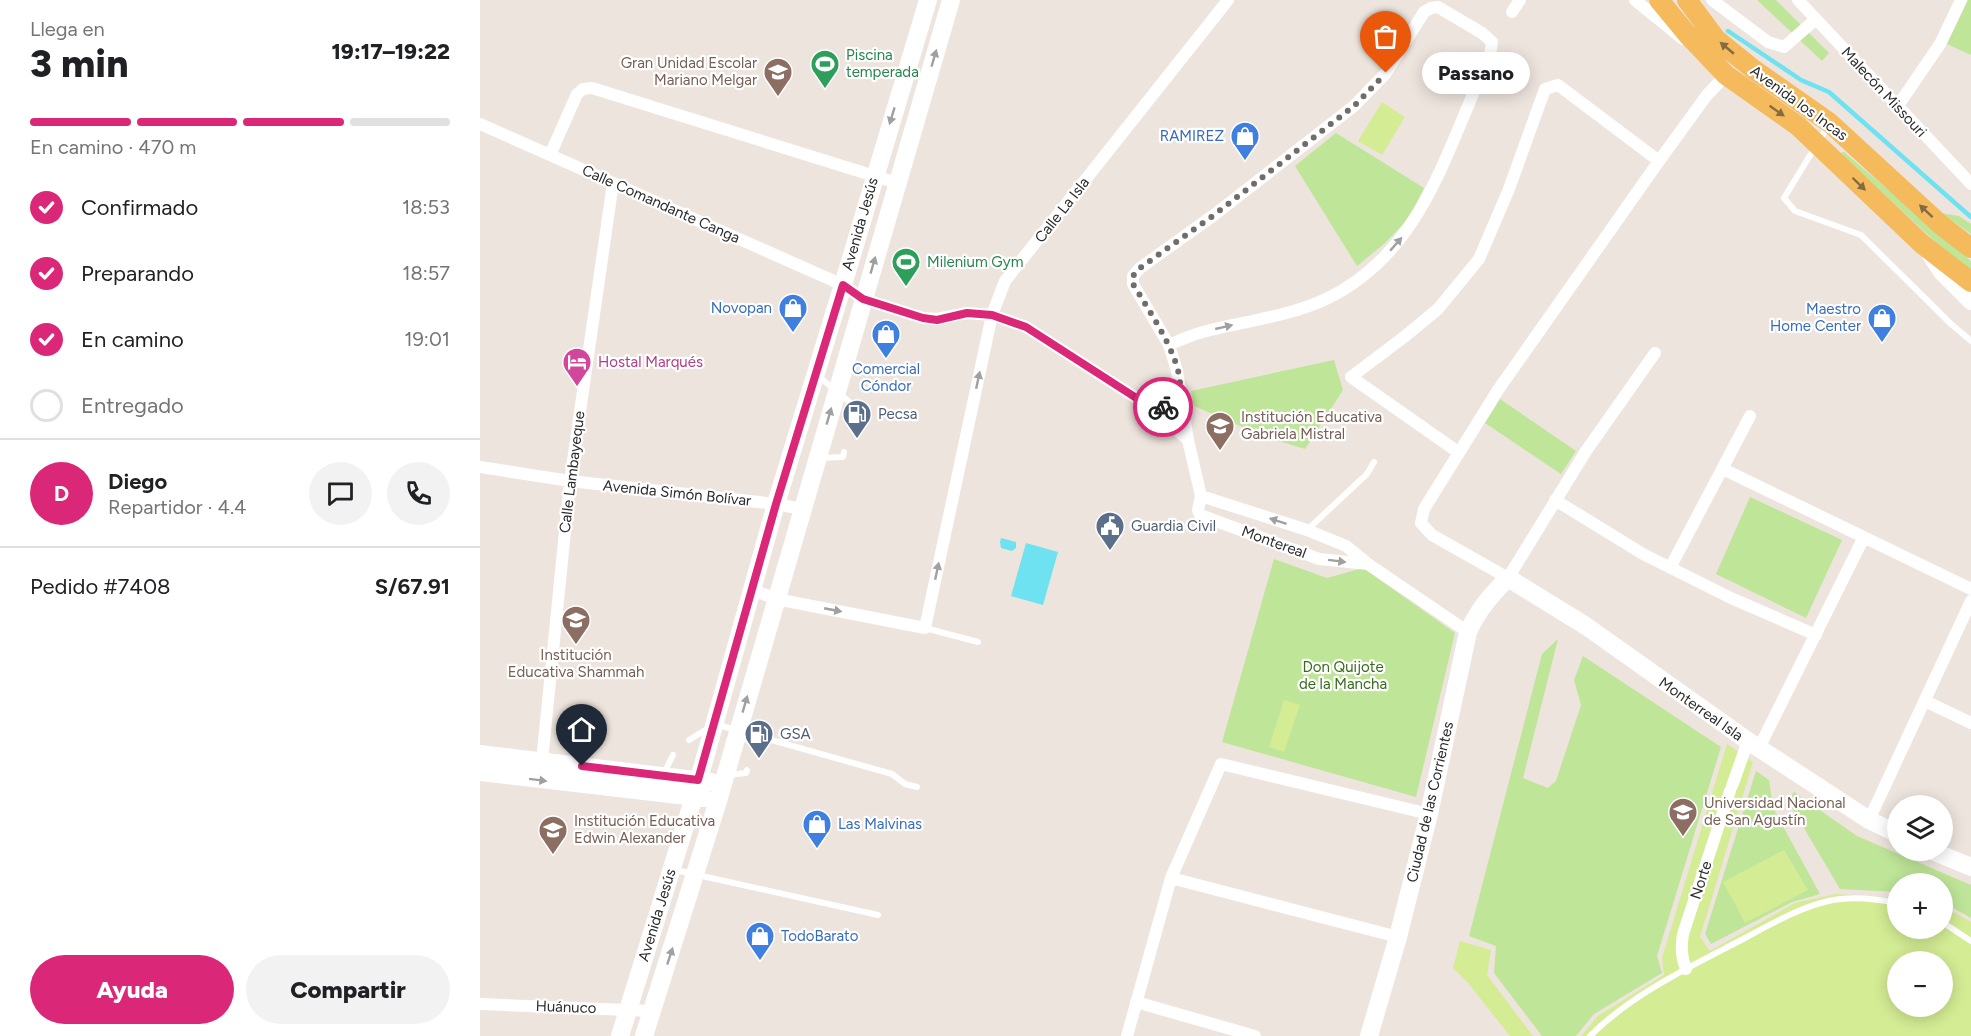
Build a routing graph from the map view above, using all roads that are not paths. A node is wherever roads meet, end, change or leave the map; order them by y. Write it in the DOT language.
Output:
graph roads {
  1 [pos="928,0"];
  2 [pos="951,0"];
  3 [pos="1228,0"];
  4 [pos="1520,0"];
  5 [pos="1635,0"];
  6 [pos="1659,0"];
  7 [pos="1687,0"];
  8 [pos="1712,0"];
  9 [pos="1961,0"];
  10 [pos="1803,2"];
  11 [pos="1512,12"];
  12 [pos="1816,19"];
  13 [pos="1726,75"];
  14 [pos="1898,107"];
  15 [pos="1830,123"];
  16 [pos="480,124"];
  17 [pos="1817,143"];
  18 [pos="550,155"];
  19 [pos="1659,161"];
  20 [pos="874,176"];
  21 [pos="613,183"];
  22 [pos="897,183"];
  23 [pos="1971,184"];
  24 [pos="1922,244"];
  25 [pos="1971,248"];
  26 [pos="1971,282"];
  27 [pos="843,285"];
  28 [pos="863,299"];
  29 [pos="1971,301"];
  30 [pos="992,315"];
  31 [pos="1971,341"];
  32 [pos="1169,345"];
  33 [pos="822,353"];
  34 [pos="1655,353"];
  35 [pos="845,360"];
  36 [pos="815,373"];
  37 [pos="1180,387"];
  38 [pos="837,390"];
  39 [pos="1155,410"];
  40 [pos="856,414"];
  41 [pos="1750,416"];
  42 [pos="1188,440"];
  43 [pos="844,452"];
  44 [pos="1458,452"];
  45 [pos="817,458"];
  46 [pos="1374,462"];
  47 [pos="480,467"];
  48 [pos="1723,469"];
  49 [pos="570,481"];
  50 [pos="1201,496"];
  51 [pos="1555,500"];
  52 [pos="776,504"];
  53 [pos="802,509"];
  54 [pos="1307,530"];
  55 [pos="1864,537"];
  56 [pos="1368,564"];
  57 [pos="1670,568"];
  58 [pos="1508,578"];
  59 [pos="1971,589"];
  60 [pos="753,590"];
  61 [pos="776,599"];
  62 [pos="1971,602"];
  63 [pos="925,628"];
  64 [pos="1468,632"];
  65 [pos="1816,635"];
  66 [pos="978,642"];
  67 [pos="1925,701"];
  68 [pos="1971,723"];
  69 [pos="715,724"];
  70 [pos="738,732"];
  71 [pos="756,736"];
  72 [pos="690,740"];
  73 [pos="1753,745"];
  74 [pos="480,754"];
  75 [pos="673,755"];
  76 [pos="542,761"];
  77 [pos="747,770"];
  78 [pos="480,772"];
  79 [pos="661,784"];
  80 [pos="722,786"];
  81 [pos="917,787"];
  82 [pos="696,788"];
  83 [pos="1429,814"];
  84 [pos="1869,820"];
  85 [pos="1887,829"];
  86 [pos="1953,860"];
  87 [pos="1971,867"];
  88 [pos="671,870"];
  89 [pos="695,874"];
  90 [pos="1171,878"];
  91 [pos="1887,901"];
  92 [pos="660,909"];
  93 [pos="878,915"];
  94 [pos="683,916"];
  95 [pos="1953,929"];
  96 [pos="1398,937"];
  97 [pos="1971,940"];
  98 [pos="1686,969"];
  99 [pos="1136,1002"];
  100 [pos="480,1004"];
  101 [pos="628,1010"];
  102 [pos="652,1011"];
  103 [pos="620,1036"];
  104 [pos="644,1036"];
  105 [pos="1127,1036"];
  106 [pos="1255,1036"];
  107 [pos="1369,1036"];
  108 [pos="1590,1036"];
  1 -- 20 [label="main road, Avenida Jesús, one-way"];
  22 -- 2 [label="main road, Avenida Jesús, one-way"];
  3 -- 30 [label="street, Calle La Isla"];
  4 -- 11 [label="street"];
  5 -- 13 [label="street, Avenida los Incas"];
  6 -- 13 [label="main road, Avenida los Incas"];
  15 -- 7 [label="main road, Avenida los Incas, one-way"];
  8 -- 12 [label="street"];
  9 -- 14 [label="street"];
  10 -- 12 [label="street, Malecón Missouri"];
  12 -- 14 [label="street, Malecón Missouri"];
  13 -- 17 [label="main road, Avenida los Incas, one-way"];
  13 -- 19 [label="street"];
  14 -- 23 [label="street, Malecón Missouri"];
  15 -- 17 [label="lane"];
  25 -- 15 [label="main road, Avenida los Incas, one-way"];
  16 -- 18 [label="street, Calle Comandante Canga"];
  17 -- 24 [label="main road, Avenida los Incas, one-way"];
  17 -- 31 [label="lane"];
  18 -- 20 [label="street"];
  18 -- 21 [label="street, Calle Comandante Canga"];
  19 -- 44 [label="street"];
  19 -- 44 [label="street"];
  20 -- 22 [label="street"];
  20 -- 27 [label="main road, Avenida Jesús"];
  21 -- 27 [label="street, Calle Comandante Canga"];
  21 -- 49 [label="street, Calle Lambayeque"];
  28 -- 22 [label="main road, Avenida Jesús, one-way"];
  24 -- 26 [label="main road, Avenida los Incas"];
  24 -- 29 [label="main road, Avenida los Incas"];
  27 -- 28 [label="street, Calle Comandante Canga"];
  27 -- 33 [label="main road, Avenida Jesús"];
  28 -- 30 [label="street, Calle Comandante Canga"];
  28 -- 35 [label="main road, Avenida Jesús"];
  30 -- 39 [label="street, Calle Comandante Canga"];
  63 -- 30 [label="street, Calle La Isla, one-way"];
  32 -- 32 [label="street, Montereal, one-way"];
  32 -- 37 [label="street, Montereal"];
  33 -- 35 [label="main road"];
  33 -- 36 [label="main road, Avenida Jesús"];
  34 -- 51 [label="street"];
  35 -- 38 [label="main road, Avenida Jesús"];
  36 -- 38 [label="lane"];
  36 -- 52 [label="main road, Avenida Jesús"];
  37 -- 39 [label="street"];
  37 -- 42 [label="street, Montereal"];
  38 -- 40 [label="lane"];
  45 -- 38 [label="main road, Avenida Jesús, one-way"];
  39 -- 42 [label="street, Calle Comandante Canga"];
  41 -- 48 [label="street"];
  42 -- 50 [label="street, Montereal"];
  43 -- 45 [label="lane"];
  44 -- 58 [label="street"];
  45 -- 53 [label="main road, Avenida Jesús"];
  46 -- 54 [label="lane"];
  47 -- 49 [label="street, Avenida Simón Bolívar"];
  48 -- 55 [label="street"];
  48 -- 57 [label="street"];
  49 -- 52 [label="street, Avenida Simón Bolívar"];
  49 -- 76 [label="street, Calle Lambayeque"];
  54 -- 50 [label="street, Montereal, one-way"];
  50 -- 56 [label="street, Montereal, one-way"];
  51 -- 57 [label="street"];
  51 -- 58 [label="street"];
  52 -- 53 [label="street, Avenida Simón Bolívar"];
  52 -- 60 [label="main road, Avenida Jesús"];
  53 -- 61 [label="main road, Avenida Jesús"];
  54 -- 56 [label="street, Montereal"];
  55 -- 59 [label="street"];
  55 -- 65 [label="street, Norte"];
  56 -- 64 [label="street, Montereal"];
  57 -- 65 [label="street"];
  58 -- 64 [label="main road, Ciudad de las Corrientes"];
  58 -- 73 [label="main road, Monterreal Isla"];
  60 -- 61 [label="street"];
  60 -- 69 [label="main road, Avenida Jesús"];
  61 -- 63 [label="street, one-way"];
  70 -- 61 [label="main road, Avenida Jesús, one-way"];
  62 -- 67 [label="street"];
  63 -- 66 [label="lane"];
  64 -- 83 [label="main road, Ciudad de las Corrientes"];
  65 -- 73 [label="street, Norte"];
  67 -- 68 [label="street"];
  67 -- 84 [label="street"];
  69 -- 70 [label="lane"];
  69 -- 72 [label="lane"];
  69 -- 82 [label="main road, Avenida Jesús"];
  70 -- 71 [label="lane"];
  70 -- 71 [label="lane"];
  70 -- 80 [label="main road, Avenida Jesús"];
  71 -- 81 [label="lane"];
  73 -- 84 [label="main road, Monterreal Isla"];
  73 -- 98 [label="street, Norte"];
  74 -- 76 [label="main road"];
  75 -- 79 [label="lane"];
  76 -- 79 [label="main road"];
  77 -- 80 [label="lane"];
  78 -- 79 [label="main road, one-way"];
  79 -- 82 [label="main road"];
  80 -- 82 [label="main road"];
  80 -- 89 [label="main road, Avenida Jesús"];
  82 -- 88 [label="main road, Avenida Jesús"];
  83 -- 90 [label="street"];
  83 -- 96 [label="main road, Ciudad de las Corrientes"];
  84 -- 85 [label="main road, Monterreal Isla"];
  86 -- 87 [label="main road"];
  88 -- 89 [label="lane"];
  88 -- 92 [label="main road, Avenida Jesús"];
  89 -- 93 [label="lane"];
  89 -- 94 [label="main road, Avenida Jesús"];
  90 -- 96 [label="street"];
  90 -- 99 [label="street"];
  91 -- 98 [label="lane"];
  92 -- 94 [label="main road"];
  92 -- 101 [label="main road, Avenida Jesús"];
  102 -- 94 [label="main road, Avenida Jesús, one-way"];
  95 -- 97 [label="lane"];
  96 -- 107 [label="main road, Ciudad de las Corrientes"];
  98 -- 108 [label="lane"];
  99 -- 105 [label="street"];
  99 -- 106 [label="street"];
  100 -- 101 [label="street, Huánuco"];
  101 -- 102 [label="street, Huánuco"];
  101 -- 103 [label="main road, Avenida Jesús"];
  102 -- 104 [label="main road, Avenida Jesús"];
}
